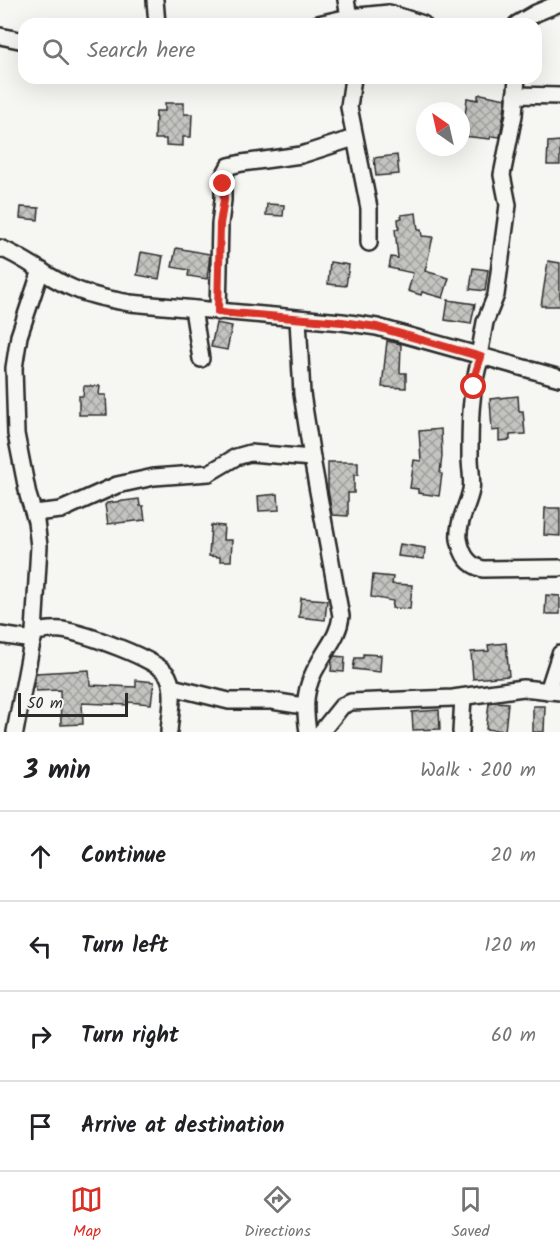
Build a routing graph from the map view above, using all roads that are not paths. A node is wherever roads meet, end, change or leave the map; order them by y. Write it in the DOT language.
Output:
graph roads {
  1 [pos="155,0"];
  2 [pos="346,0"];
  3 [pos="560,3"];
  4 [pos="390,6"];
  5 [pos="349,17"];
  6 [pos="156,18"];
  7 [pos="345,18"];
  8 [pos="359,18"];
  9 [pos="371,18"];
  10 [pos="412,18"];
  11 [pos="532,18"];
  12 [pos="0,36"];
  13 [pos="18,39"];
  14 [pos="352,84"];
  15 [pos="516,84"];
  16 [pos="515,95"];
  17 [pos="560,96"];
  18 [pos="354,138"];
  19 [pos="369,243"];
  20 [pos="0,248"];
  21 [pos="42,270"];
  22 [pos="193,309"];
  23 [pos="218,312"];
  24 [pos="298,319"];
  25 [pos="480,357"];
  26 [pos="201,359"];
  27 [pos="560,378"];
  28 [pos="312,458"];
  29 [pos="34,513"];
  30 [pos="560,568"];
  31 [pos="0,635"];
  32 [pos="34,636"];
  33 [pos="560,654"];
  34 [pos="172,687"];
  35 [pos="554,691"];
  36 [pos="463,697"];
  37 [pos="304,706"];
  38 [pos="15,732"];
  39 [pos="169,732"];
  40 [pos="308,732"];
  41 [pos="321,732"];
  42 [pos="462,732"];
  1 -- 6 [label="street"];
  2 -- 5 [label="street"];
  3 -- 11 [label="street"];
  4 -- 9 [label="street"];
  4 -- 10 [label="street"];
  5 -- 7 [label="street"];
  5 -- 8 [label="street"];
  12 -- 13 [label="street"];
  14 -- 18 [label="street"];
  15 -- 16 [label="street"];
  16 -- 17 [label="street"];
  16 -- 25 [label="street"];
  18 -- 19 [label="street"];
  18 -- 23 [label="street"];
  20 -- 21 [label="street"];
  21 -- 22 [label="street"];
  21 -- 29 [label="street"];
  22 -- 23 [label="street"];
  22 -- 26 [label="street"];
  23 -- 24 [label="street"];
  24 -- 25 [label="street"];
  24 -- 28 [label="street"];
  25 -- 27 [label="street"];
  25 -- 30 [label="street"];
  28 -- 29 [label="street"];
  28 -- 37 [label="street"];
  29 -- 32 [label="street"];
  31 -- 32 [label="street"];
  32 -- 34 [label="street"];
  32 -- 38 [label="street"];
  33 -- 35 [label="street"];
  34 -- 37 [label="street"];
  34 -- 39 [label="street"];
  35 -- 36 [label="street"];
  36 -- 41 [label="street"];
  36 -- 42 [label="street"];
  37 -- 40 [label="street"];
}
